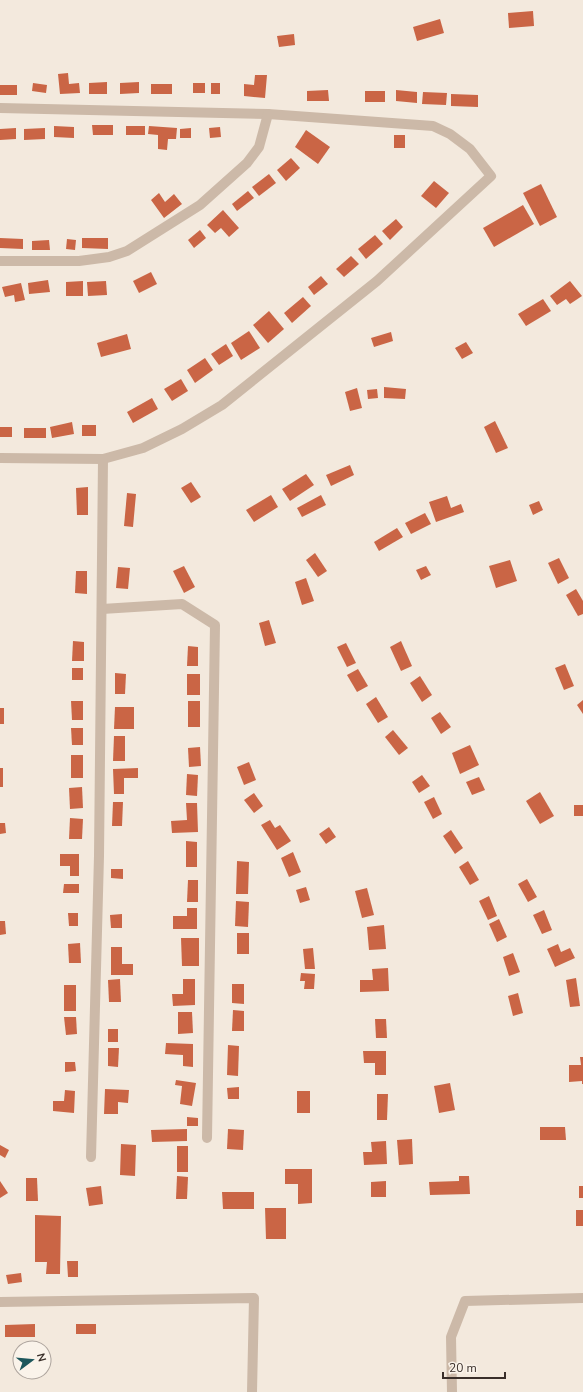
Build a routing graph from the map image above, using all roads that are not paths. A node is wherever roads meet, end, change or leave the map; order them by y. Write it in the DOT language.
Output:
graph roads {
  1 [pos="0,108"];
  2 [pos="268,114"];
  3 [pos="0,261"];
  4 [pos="0,458"];
  5 [pos="103,459"];
  6 [pos="102,609"];
  7 [pos="207,1138"];
  8 [pos="91,1157"];
  9 [pos="583,1298"];
  10 [pos="0,1302"];
  11 [pos="252,1392"];
  12 [pos="452,1392"];
  1 -- 2 [label="street"];
  2 -- 3 [label="street"];
  2 -- 5 [label="street"];
  4 -- 5 [label="street"];
  5 -- 6 [label="street"];
  6 -- 7 [label="street"];
  6 -- 8 [label="street"];
  9 -- 12 [label="street"];
  10 -- 11 [label="street"];
}
